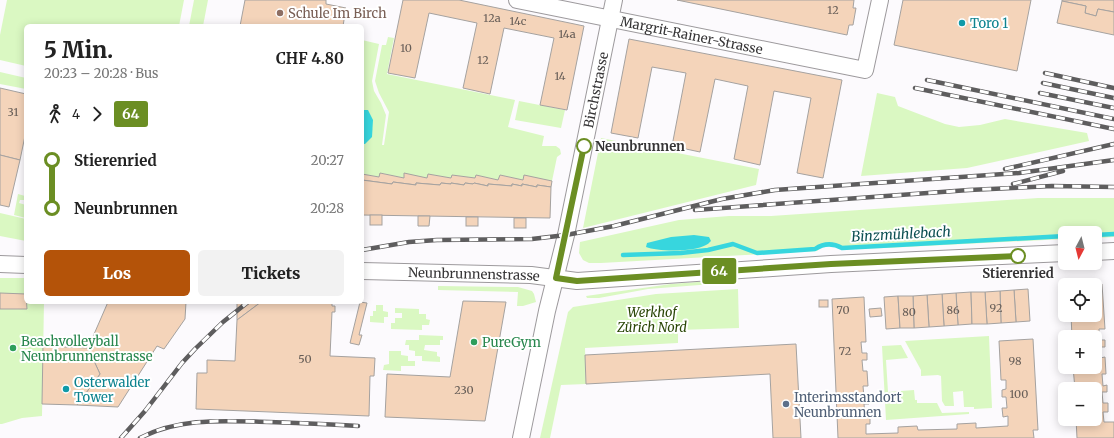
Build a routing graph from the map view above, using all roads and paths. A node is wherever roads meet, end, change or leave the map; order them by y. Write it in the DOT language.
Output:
graph roads {
  1 [pos="517,0"];
  2 [pos="614,0"];
  3 [pos="880,0"];
  4 [pos="611,19"];
  5 [pos="1114,251"];
  6 [pos="1102,252"];
  7 [pos="1058,254"];
  8 [pos="0,264"];
  9 [pos="24,265"];
  10 [pos="364,271"];
  11 [pos="556,278"];
  12 [pos="521,438"];
  1 -- 4 [label="street, Margrit-Rainer-Strasse"];
  2 -- 4 [label="street, Birchstrasse"];
  3 -- 4 [label="street, Margrit-Rainer-Strasse"];
  4 -- 11 [label="street, Birchstrasse"];
  5 -- 6 [label="street"];
  7 -- 11 [label="street, Neunbrunnenstrasse"];
  8 -- 9 [label="street"];
  10 -- 11 [label="street, Neunbrunnenstrasse"];
  11 -- 12 [label="street, Birchstrasse"];
}
